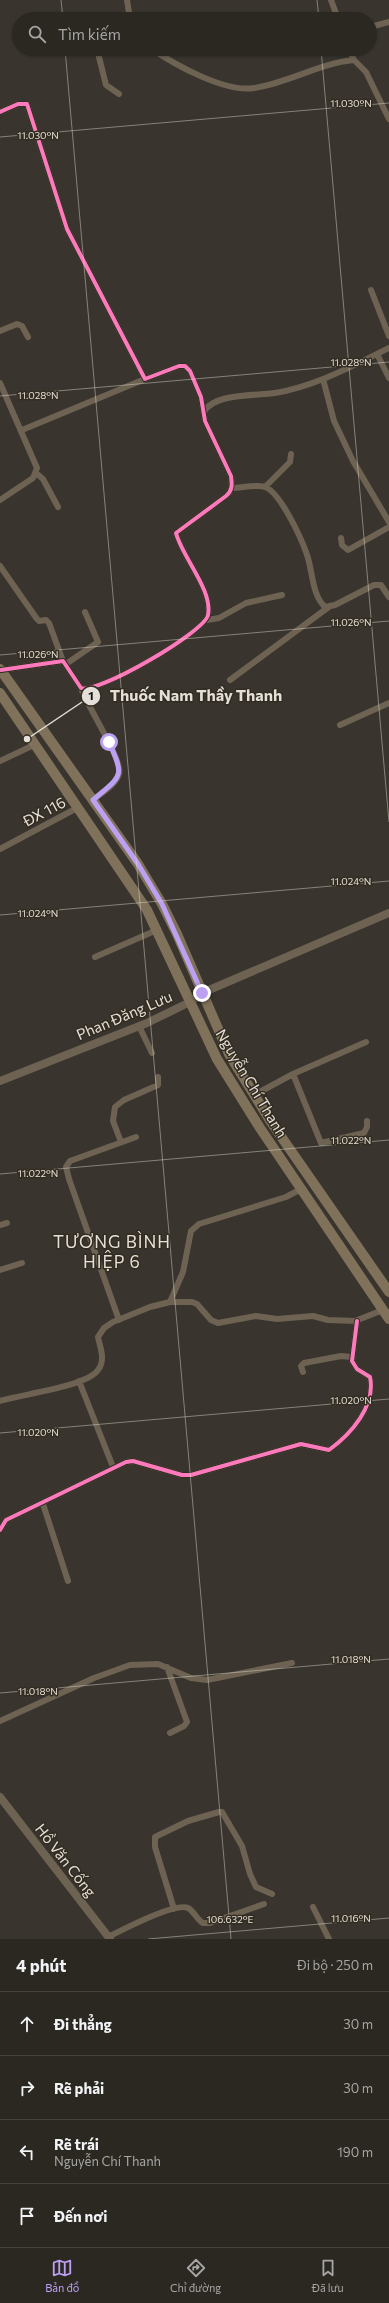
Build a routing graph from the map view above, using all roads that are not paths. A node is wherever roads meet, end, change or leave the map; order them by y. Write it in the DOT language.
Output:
graph roads {
  1 [pos="127,0"];
  2 [pos="331,0"];
  3 [pos="129,12"];
  4 [pos="335,12"];
  5 [pos="389,22"];
  6 [pos="377,25"];
  7 [pos="99,56"];
  8 [pos="164,56"];
  9 [pos="352,56"];
  10 [pos="354,60"];
  11 [pos="119,94"];
  12 [pos="0,112"];
  13 [pos="389,119"];
  14 [pos="371,290"];
  15 [pos="0,331"];
  16 [pos="389,336"];
  17 [pos="28,337"];
  18 [pos="389,348"];
  19 [pos="377,354"];
  20 [pos="389,378"];
  21 [pos="145,379"];
  22 [pos="323,379"];
  23 [pos="0,383"];
  24 [pos="204,412"];
  25 [pos="22,430"];
  26 [pos="291,454"];
  27 [pos="36,473"];
  28 [pos="265,487"];
  29 [pos="232,488"];
  30 [pos="0,500"];
  31 [pos="58,507"];
  32 [pos="388,518"];
  33 [pos="389,527"];
  34 [pos="341,538"];
  35 [pos="0,566"];
  36 [pos="282,595"];
  37 [pos="389,596"];
  38 [pos="332,605"];
  39 [pos="85,612"];
  40 [pos="207,620"];
  41 [pos="64,662"];
  42 [pos="0,670"];
  43 [pos="230,680"];
  44 [pos="81,688"];
  45 [pos="0,693"];
  46 [pos="389,703"];
  47 [pos="340,725"];
  48 [pos="36,744"];
  49 [pos="0,761"];
  50 [pos="93,800"];
  51 [pos="79,807"];
  52 [pos="0,849"];
  53 [pos="389,913"];
  54 [pos="157,930"];
  55 [pos="95,958"];
  56 [pos="202,993"];
  57 [pos="190,1002"];
  58 [pos="139,1026"];
  59 [pos="366,1042"];
  60 [pos="152,1053"];
  61 [pos="293,1074"];
  62 [pos="158,1077"];
  63 [pos="0,1081"];
  64 [pos="254,1094"];
  65 [pos="367,1121"];
  66 [pos="136,1137"];
  67 [pos="121,1142"];
  68 [pos="313,1182"];
  69 [pos="301,1189"];
  70 [pos="8,1223"];
  71 [pos="0,1225"];
  72 [pos="22,1263"];
  73 [pos="0,1270"];
  74 [pos="389,1292"];
  75 [pos="170,1302"];
  76 [pos="383,1310"];
  77 [pos="389,1319"];
  78 [pos="119,1320"];
  79 [pos="357,1321"];
  80 [pos="352,1357"];
  81 [pos="303,1372"];
  82 [pos="79,1381"];
  83 [pos="0,1401"];
  84 [pos="113,1467"];
  85 [pos="43,1504"];
  86 [pos="0,1530"];
  87 [pos="68,1581"];
  88 [pos="292,1663"];
  89 [pos="167,1667"];
  90 [pos="0,1721"];
  91 [pos="170,1733"];
  92 [pos="0,1797"];
  93 [pos="272,1894"];
  94 [pos="264,1904"];
  95 [pos="313,1907"];
  96 [pos="174,1909"];
  97 [pos="109,1938"];
  98 [pos="329,1939"];
  1 -- 3 [label="street"];
  2 -- 4 [label="street"];
  5 -- 6 [label="street"];
  7 -- 11 [label="street"];
  8 -- 10 [label="street"];
  9 -- 10 [label="street"];
  10 -- 13 [label="street"];
  12 -- 21 [label="street"];
  14 -- 16 [label="street"];
  15 -- 17 [label="street"];
  18 -- 19 [label="street"];
  19 -- 20 [label="street"];
  19 -- 22 [label="street"];
  21 -- 24 [label="street"];
  21 -- 25 [label="street"];
  22 -- 24 [label="street"];
  22 -- 32 [label="street"];
  23 -- 25 [label="street"];
  24 -- 29 [label="street"];
  25 -- 27 [label="street"];
  26 -- 28 [label="street"];
  27 -- 30 [label="street"];
  27 -- 31 [label="street"];
  28 -- 29 [label="street"];
  28 -- 38 [label="street"];
  29 -- 40 [label="street"];
  33 -- 34 [label="street"];
  35 -- 41 [label="street"];
  36 -- 40 [label="street"];
  37 -- 38 [label="street"];
  38 -- 43 [label="street"];
  39 -- 41 [label="street"];
  40 -- 44 [label="street"];
  41 -- 42 [label="street"];
  41 -- 44 [label="street"];
  42 -- 50 [label="main road, Nguyễn Chí Thanh"];
  44 -- 50 [label="street"];
  45 -- 48 [label="main road, Nguyễn Chí Thanh"];
  46 -- 47 [label="street"];
  48 -- 49 [label="street"];
  48 -- 51 [label="main road, Nguyễn Chí Thanh"];
  50 -- 56 [label="main road, Nguyễn Chí Thanh"];
  51 -- 52 [label="street, ĐX 116"];
  51 -- 54 [label="main road, Nguyễn Chí Thanh"];
  53 -- 56 [label="street, Phan Đăng Lưu"];
  54 -- 55 [label="street"];
  54 -- 57 [label="main road, Nguyễn Chí Thanh"];
  56 -- 57 [label="street, Phan Đăng Lưu"];
  56 -- 64 [label="main road, Nguyễn Chí Thanh"];
  57 -- 58 [label="street, Phan Đăng Lưu"];
  57 -- 69 [label="main road, Nguyễn Chí Thanh"];
  58 -- 60 [label="street"];
  58 -- 63 [label="street, Phan Đăng Lưu"];
  59 -- 61 [label="street"];
  61 -- 64 [label="street"];
  61 -- 65 [label="street"];
  62 -- 67 [label="street"];
  64 -- 68 [label="main road, Nguyễn Chí Thanh"];
  66 -- 67 [label="street"];
  67 -- 78 [label="street"];
  68 -- 69 [label="main road"];
  68 -- 74 [label="main road, Nguyễn Chí Thanh"];
  69 -- 75 [label="street"];
  69 -- 76 [label="main road, Nguyễn Chí Thanh"];
  70 -- 71 [label="street"];
  72 -- 73 [label="street"];
  75 -- 78 [label="street"];
  75 -- 79 [label="street"];
  76 -- 77 [label="main road, Nguyễn Chí Thanh"];
  76 -- 79 [label="street"];
  78 -- 82 [label="street"];
  79 -- 80 [label="street"];
  80 -- 81 [label="street"];
  80 -- 84 [label="street"];
  82 -- 83 [label="street"];
  82 -- 84 [label="street"];
  84 -- 85 [label="street"];
  85 -- 86 [label="street"];
  85 -- 87 [label="street"];
  88 -- 89 [label="street"];
  89 -- 90 [label="street"];
  89 -- 91 [label="street"];
  92 -- 97 [label="street, Hồ Văn Cống"];
  93 -- 96 [label="street"];
  94 -- 96 [label="street"];
  95 -- 98 [label="street"];
  96 -- 97 [label="street"];
}
